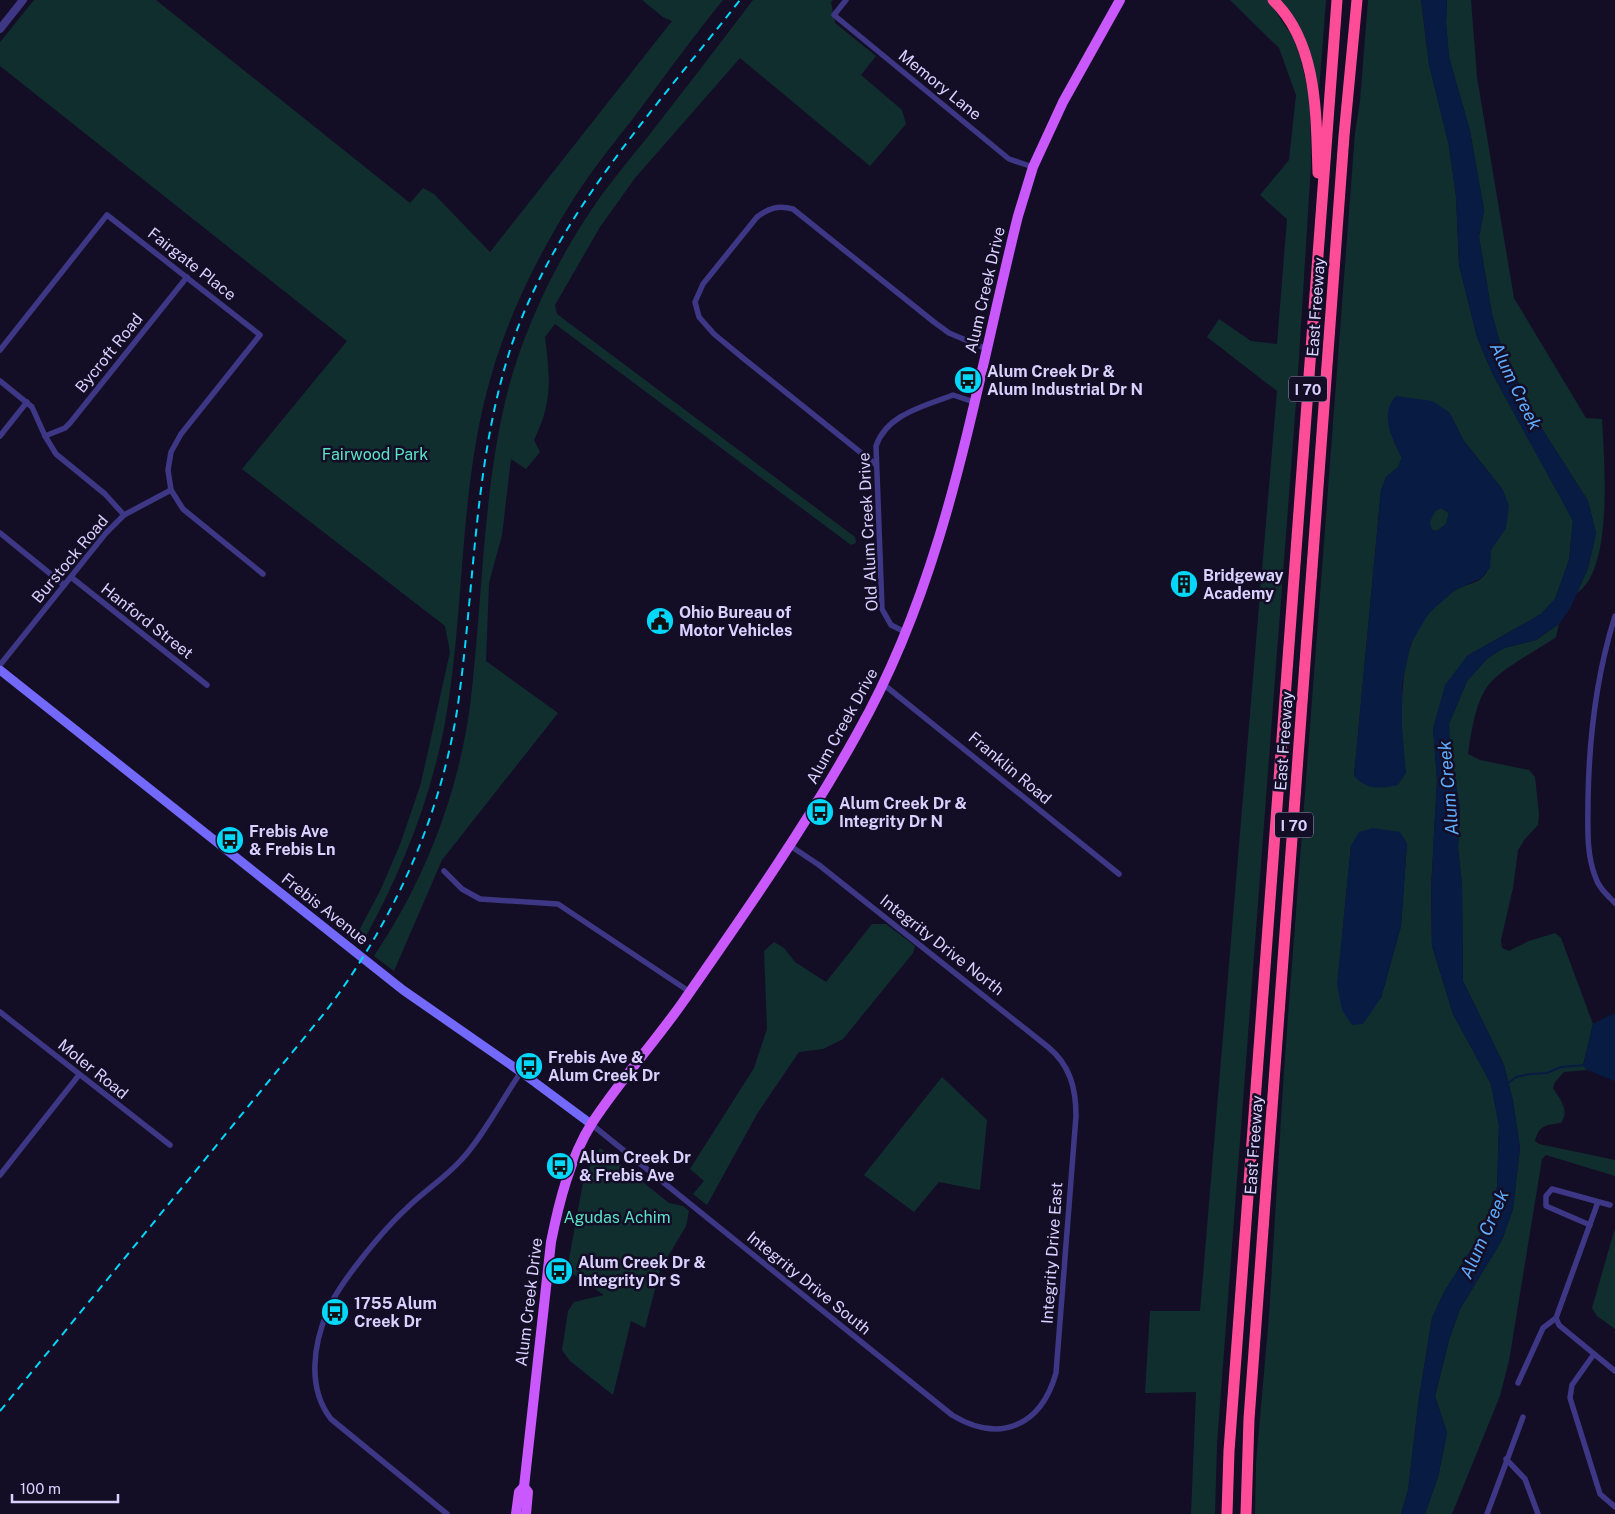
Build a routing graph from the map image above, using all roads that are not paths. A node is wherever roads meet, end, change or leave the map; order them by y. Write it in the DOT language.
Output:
graph roads {
  1 [pos="23,0"];
  2 [pos="846,0"];
  3 [pos="1120,0"];
  4 [pos="1273,0"];
  5 [pos="1337,0"];
  6 [pos="1357,0"];
  7 [pos="0,29"];
  8 [pos="1033,167"];
  9 [pos="1321,220"];
  10 [pos="187,277"];
  11 [pos="987,349"];
  12 [pos="0,350"];
  13 [pos="0,381"];
  14 [pos="27,402"];
  15 [pos="974,402"];
  16 [pos="0,436"];
  17 [pos="45,436"];
  18 [pos="875,464"];
  19 [pos="171,490"];
  20 [pos="124,515"];
  21 [pos="0,534"];
  22 [pos="262,574"];
  23 [pos="70,577"];
  24 [pos="64,585"];
  25 [pos="1615,616"];
  26 [pos="907,633"];
  27 [pos="0,666"];
  28 [pos="0,670"];
  29 [pos="884,684"];
  30 [pos="207,685"];
  31 [pos="789,845"];
  32 [pos="444,871"];
  33 [pos="1119,874"];
  34 [pos="1615,903"];
  35 [pos="690,992"];
  36 [pos="0,1012"];
  37 [pos="521,1072"];
  38 [pos="79,1075"];
  39 [pos="1070,1075"];
  40 [pos="592,1124"];
  41 [pos="170,1146"];
  42 [pos="0,1175"];
  43 [pos="1598,1202"];
  44 [pos="1610,1206"];
  45 [pos="1590,1225"];
  46 [pos="1556,1318"];
  47 [pos="1594,1354"];
  48 [pos="1615,1371"];
  49 [pos="1518,1383"];
  50 [pos="1523,1417"];
  51 [pos="1022,1422"];
  52 [pos="1506,1459"];
  53 [pos="524,1487"];
  54 [pos="1615,1507"];
  55 [pos="447,1514"];
  56 [pos="516,1514"];
  57 [pos="526,1514"];
  58 [pos="1227,1514"];
  59 [pos="1246,1514"];
  60 [pos="1487,1514"];
  61 [pos="1538,1514"];
  1 -- 7 [label="street"];
  2 -- 8 [label="street, Memory Lane"];
  3 -- 8 [label="main road, Alum Creek Drive"];
  4 -- 9 [label="highway"];
  5 -- 9 [label="highway, East Freeway / I 70"];
  6 -- 59 [label="highway, East Freeway / I 70"];
  8 -- 11 [label="main road, Alum Creek Drive"];
  9 -- 58 [label="highway, East Freeway / I 70"];
  10 -- 12 [label="street, Fairgate Place"];
  10 -- 17 [label="street, Bycroft Road"];
  10 -- 19 [label="street, Fairgate Place"];
  11 -- 15 [label="main road, Alum Creek Drive"];
  11 -- 18 [label="street"];
  13 -- 14 [label="street"];
  14 -- 16 [label="street"];
  14 -- 17 [label="street"];
  15 -- 18 [label="street, Old Alum Creek Drive"];
  15 -- 26 [label="main road, Alum Creek Drive"];
  17 -- 20 [label="street"];
  18 -- 26 [label="street, Old Alum Creek Drive"];
  19 -- 20 [label="street, Burstock Road"];
  19 -- 22 [label="street"];
  20 -- 23 [label="street, Burstock Road"];
  21 -- 24 [label="street"];
  23 -- 24 [label="street, Burstock Road"];
  23 -- 30 [label="street, Hanford Street"];
  24 -- 27 [label="street, Burstock Road"];
  25 -- 34 [label="street"];
  26 -- 29 [label="main road, Alum Creek Drive"];
  28 -- 37 [label="main road, Frebis Avenue"];
  29 -- 31 [label="main road, Alum Creek Drive"];
  29 -- 33 [label="street, Franklin Road"];
  31 -- 35 [label="main road, Alum Creek Drive"];
  31 -- 39 [label="street, Integrity Drive North"];
  32 -- 35 [label="street"];
  35 -- 40 [label="main road, Alum Creek Drive"];
  36 -- 38 [label="street, Moler Road"];
  37 -- 40 [label="main road, Frebis Avenue"];
  37 -- 55 [label="street"];
  38 -- 41 [label="street, Moler Road"];
  38 -- 42 [label="street"];
  39 -- 51 [label="street, Integrity Drive East"];
  40 -- 51 [label="street, Integrity Drive South"];
  40 -- 53 [label="main road, Alum Creek Drive"];
  43 -- 44 [label="street"];
  43 -- 45 [label="street"];
  43 -- 45 [label="street"];
  45 -- 46 [label="street"];
  46 -- 47 [label="street"];
  46 -- 49 [label="street"];
  47 -- 48 [label="street"];
  47 -- 54 [label="street"];
  50 -- 52 [label="street"];
  52 -- 60 [label="street"];
  52 -- 61 [label="street"];
  53 -- 56 [label="main road, Alum Creek Drive"];
  53 -- 57 [label="main road, Alum Creek Drive"];
}
